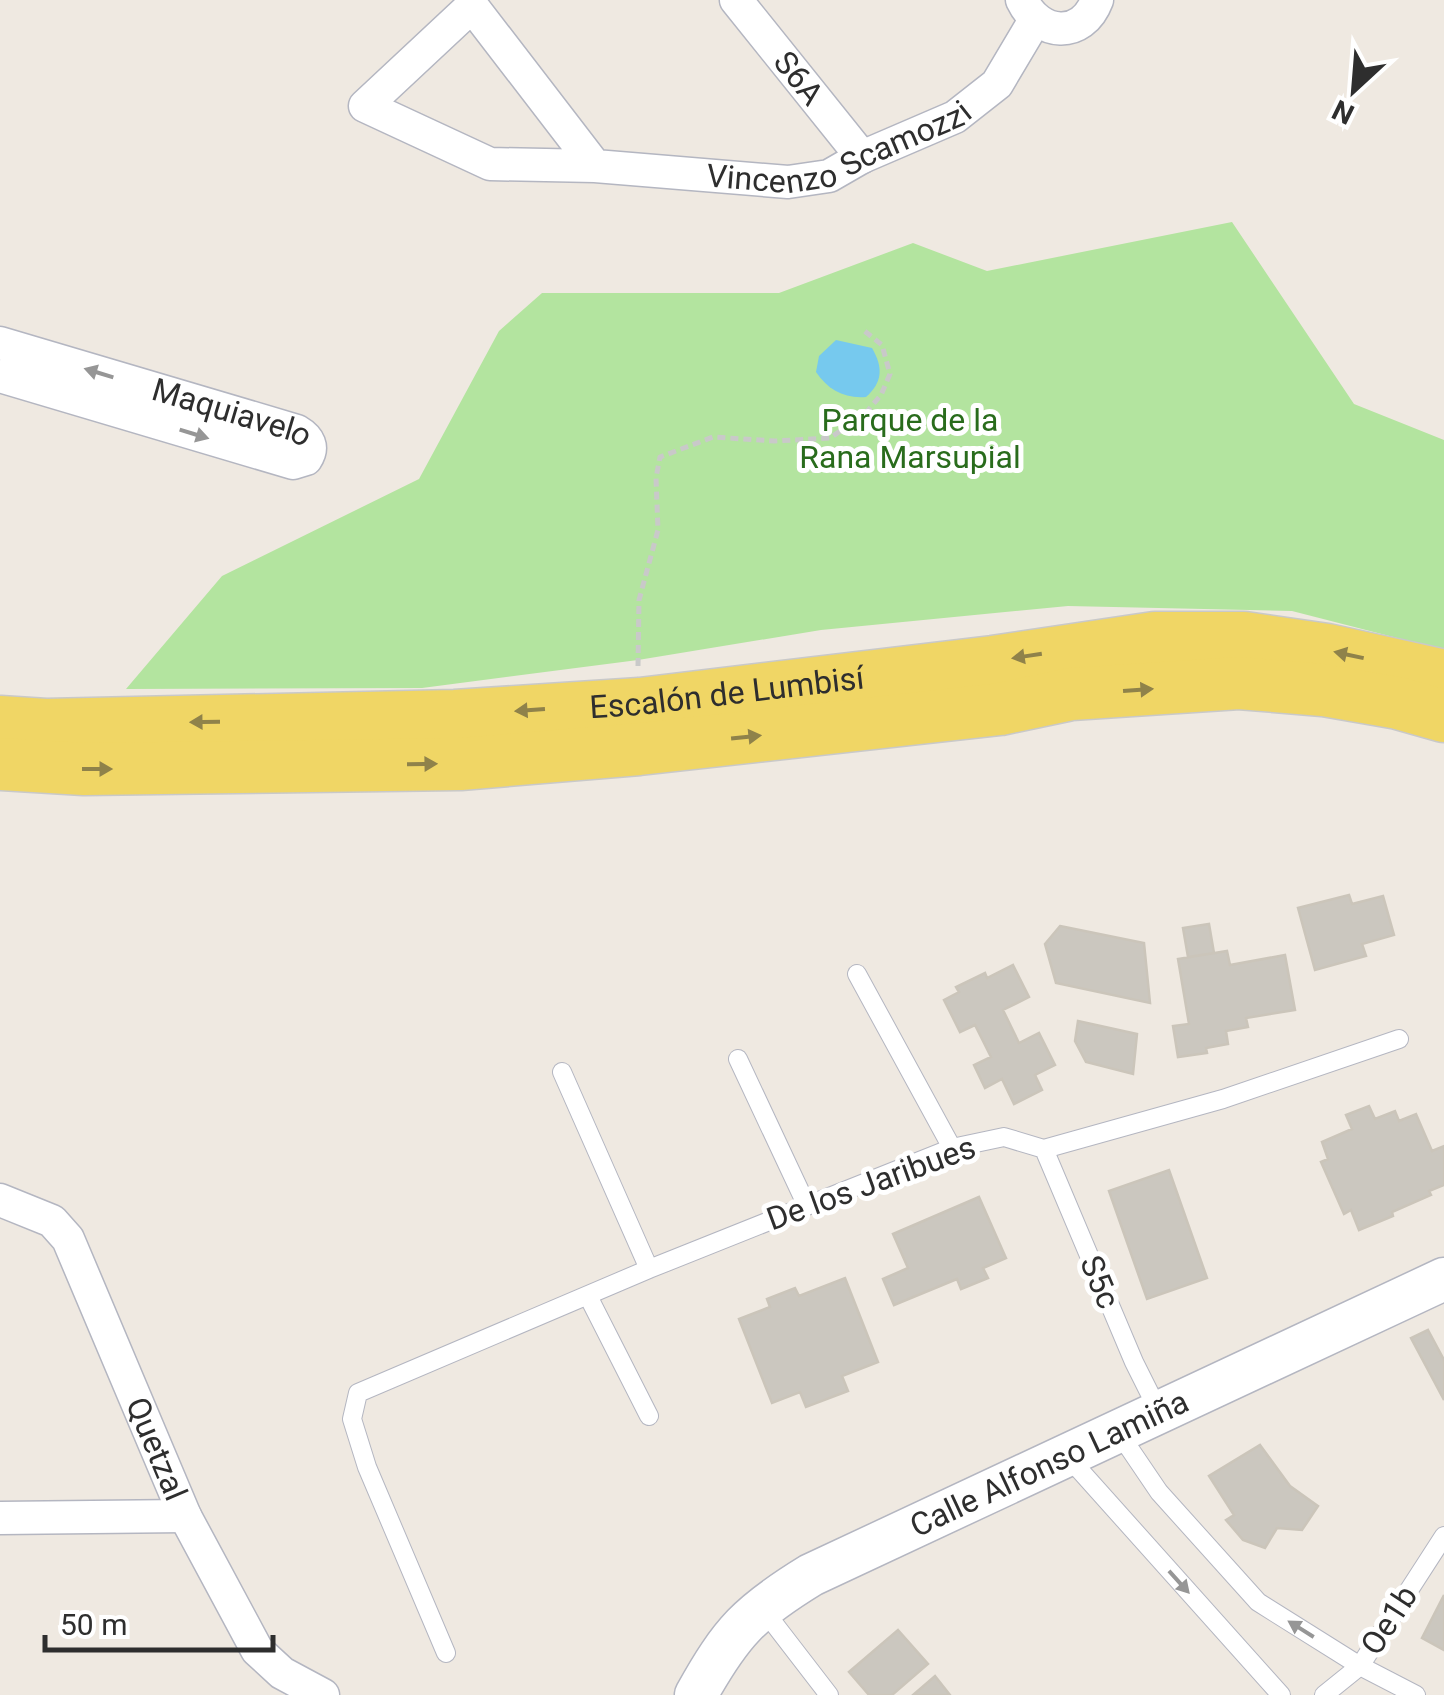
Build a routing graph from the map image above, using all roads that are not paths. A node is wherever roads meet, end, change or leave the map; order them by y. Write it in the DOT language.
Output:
graph roads {
  1 [pos="736,0"];
  2 [pos="1097,0"];
  3 [pos="1028,10"];
  4 [pos="862,157"];
  5 [pos="595,166"];
  6 [pos="0,344"];
  7 [pos="0,376"];
  8 [pos="1444,676"];
  9 [pos="1444,716"];
  10 [pos="0,722"];
  11 [pos="0,764"];
  12 [pos="857,974"];
  13 [pos="1399,1038"];
  14 [pos="738,1058"];
  15 [pos="562,1072"];
  16 [pos="952,1148"];
  17 [pos="1044,1149"];
  18 [pos="0,1200"];
  19 [pos="806,1204"];
  20 [pos="648,1269"];
  21 [pos="1444,1279"];
  22 [pos="588,1296"];
  23 [pos="1160,1414"];
  24 [pos="648,1416"];
  25 [pos="1119,1433"];
  26 [pos="1068,1456"];
  27 [pos="185,1516"];
  28 [pos="0,1518"];
  29 [pos="1444,1536"];
  30 [pos="762,1607"];
  31 [pos="446,1653"];
  32 [pos="1360,1666"];
  33 [pos="323,1695"];
  34 [pos="696,1695"];
  35 [pos="828,1695"];
  36 [pos="1281,1695"];
  37 [pos="1324,1695"];
  38 [pos="1416,1695"];
  1 -- 4 [label="street, S6A"];
  2 -- 3 [label="street"];
  3 -- 4 [label="street, Vincenzo Scamozzi"];
  4 -- 5 [label="street, Vincenzo Scamozzi"];
  5 -- 5 [label="street, Vincenzo Scamozzi"];
  7 -- 6 [label="street, Maquiavelo, one-way"];
  8 -- 10 [label="main road, Escalón de Lumbisí, one-way"];
  11 -- 9 [label="main road, Escalón de Lumbisí, one-way"];
  12 -- 16 [label="lane"];
  13 -- 17 [label="lane, De los Jaribues"];
  14 -- 19 [label="lane"];
  15 -- 20 [label="lane"];
  16 -- 17 [label="lane, De los Jaribues"];
  16 -- 19 [label="lane, De los Jaribues"];
  17 -- 23 [label="lane, S5c"];
  18 -- 27 [label="street, Quetzal"];
  19 -- 20 [label="lane, De los Jaribues"];
  20 -- 22 [label="lane, De los Jaribues"];
  21 -- 23 [label="street, Calle Alfonso Lamiña"];
  22 -- 24 [label="lane"];
  22 -- 31 [label="lane, De los Jaribues"];
  23 -- 25 [label="street, Calle Alfonso Lamiña"];
  25 -- 26 [label="street, Calle Alfonso Lamiña"];
  32 -- 25 [label="lane, one-way"];
  26 -- 30 [label="street, Calle Alfonso Lamiña"];
  26 -- 36 [label="lane, one-way"];
  27 -- 28 [label="street"];
  27 -- 33 [label="street, Quetzal"];
  29 -- 32 [label="lane, Oe1b"];
  30 -- 34 [label="street, Calle Alfonso Lamiña"];
  30 -- 35 [label="lane"];
  32 -- 37 [label="lane, Oe1b"];
  32 -- 38 [label="lane"];
}
